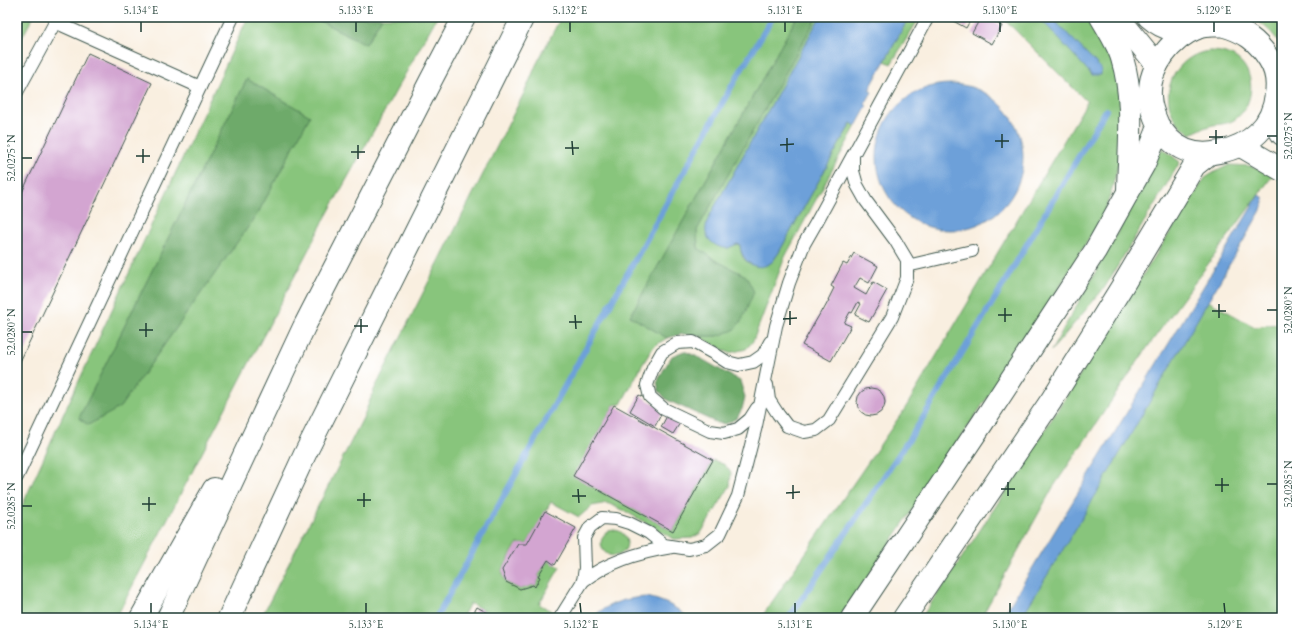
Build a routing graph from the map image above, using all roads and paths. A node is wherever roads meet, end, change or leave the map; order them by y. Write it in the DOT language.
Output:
graph roads {
  1 [pos="233,17"];
  2 [pos="464,17"];
  3 [pos="523,17"];
  4 [pos="928,17"];
  5 [pos="1101,17"];
  6 [pos="1118,17"];
  7 [pos="1149,17"];
  8 [pos="57,20"];
  9 [pos="1198,27"];
  10 [pos="1157,65"];
  11 [pos="200,87"];
  12 [pos="17,92"];
  13 [pos="1271,116"];
  14 [pos="1159,127"];
  15 [pos="1282,134"];
  16 [pos="1241,146"];
  17 [pos="852,154"];
  18 [pos="1209,154"];
  19 [pos="1282,170"];
  20 [pos="1128,194"];
  21 [pos="972,251"];
  22 [pos="907,266"];
  23 [pos="304,327"];
  24 [pos="774,336"];
  25 [pos="766,380"];
  26 [pos="761,401"];
  27 [pos="305,454"];
  28 [pos="17,477"];
  29 [pos="674,546"];
  30 [pos="583,581"];
  31 [pos="141,618"];
  32 [pos="168,618"];
  33 [pos="229,618"];
  34 [pos="236,618"];
  35 [pos="560,618"];
  36 [pos="852,618"];
  37 [pos="904,618"];
  1 -- 11 [label="lane"];
  2 -- 23 [label="main road"];
  3 -- 27 [label="main road"];
  4 -- 17 [label="lane"];
  5 -- 20 [label="main road"];
  6 -- 10 [label="main road"];
  7 -- 9 [label="main road"];
  8 -- 11 [label="lane"];
  8 -- 12 [label="lane"];
  9 -- 10 [label="main road"];
  9 -- 13 [label="main road"];
  10 -- 14 [label="main road"];
  11 -- 28 [label="lane"];
  13 -- 15 [label="main road"];
  13 -- 16 [label="main road"];
  14 -- 18 [label="main road"];
  14 -- 20 [label="main road"];
  16 -- 18 [label="main road"];
  16 -- 19 [label="main road"];
  17 -- 22 [label="lane"];
  17 -- 24 [label="lane"];
  18 -- 37 [label="main road"];
  20 -- 36 [label="main road"];
  21 -- 22 [label="lane"];
  22 -- 25 [label="lane"];
  23 -- 31 [label="main road"];
  23 -- 32 [label="main road"];
  24 -- 25 [label="lane"];
  24 -- 26 [label="lane"];
  25 -- 26 [label="lane"];
  26 -- 29 [label="lane"];
  27 -- 33 [label="main road"];
  27 -- 34 [label="main road"];
  29 -- 30 [label="lane"];
  29 -- 30 [label="lane"];
  30 -- 35 [label="lane"];
}
